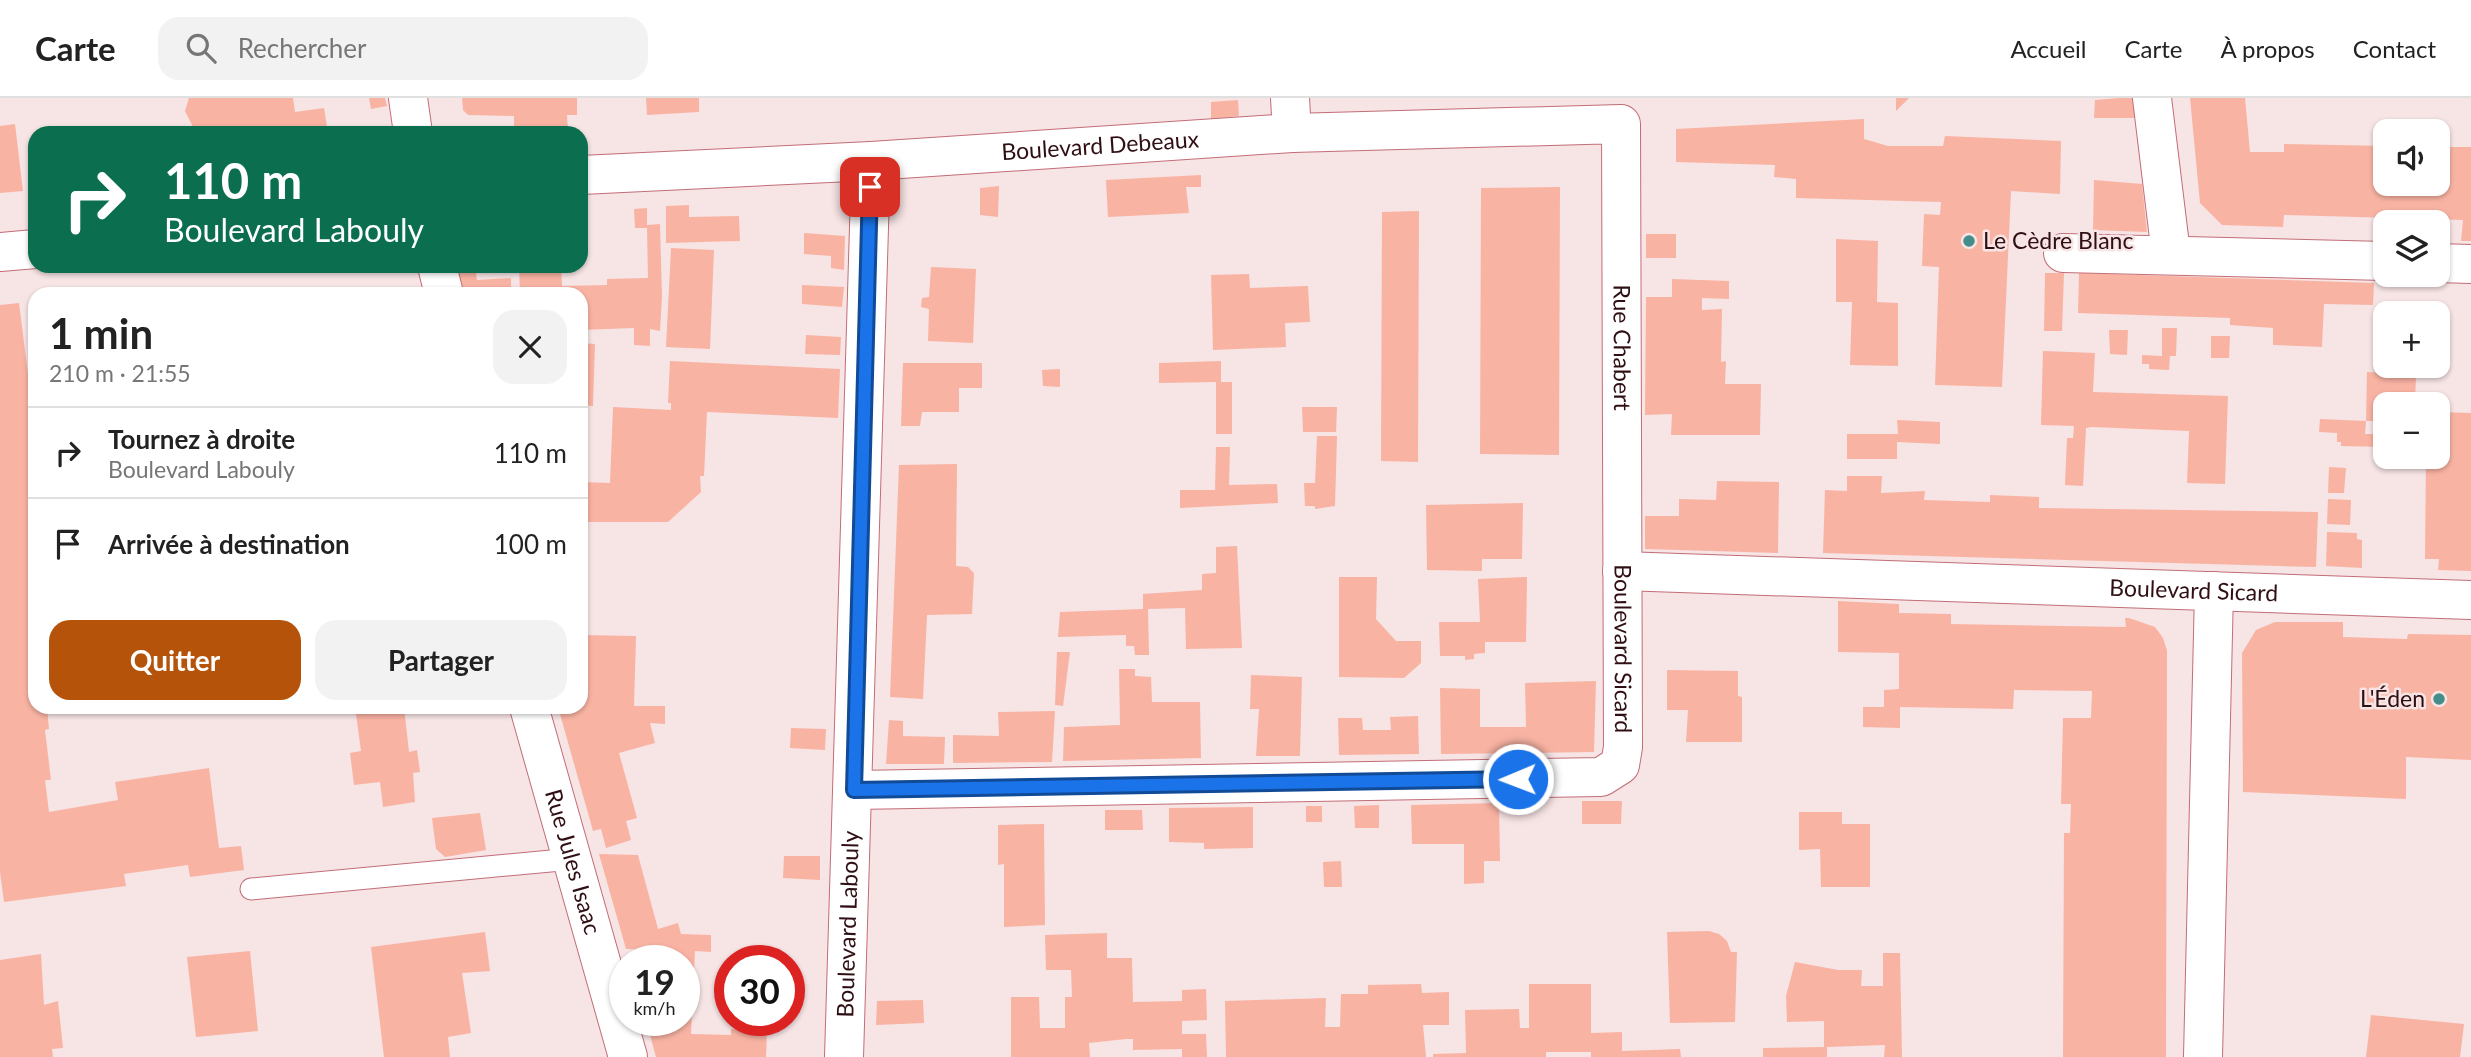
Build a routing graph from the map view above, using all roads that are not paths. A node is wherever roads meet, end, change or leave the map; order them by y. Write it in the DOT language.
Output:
graph roads {
  1 [pos="408,98"];
  2 [pos="2152,98"];
  3 [pos="1291,116"];
  4 [pos="1621,124"];
  5 [pos="411,126"];
  6 [pos="871,161"];
  7 [pos="588,175"];
  8 [pos="28,250"];
  9 [pos="0,252"];
  10 [pos="2063,253"];
  11 [pos="2171,254"];
  12 [pos="2373,261"];
  13 [pos="2450,263"];
  14 [pos="2471,264"];
  15 [pos="1622,571"];
  16 [pos="2214,592"];
  17 [pos="2471,600"];
  18 [pos="530,714"];
  19 [pos="854,790"];
  20 [pos="572,859"];
  21 [pos="250,889"];
  22 [pos="628,1057"];
  23 [pos="844,1057"];
  24 [pos="2203,1057"];
  1 -- 5 [label="street"];
  2 -- 11 [label="street"];
  3 -- 4 [label="street, Boulevard Debeaux"];
  3 -- 6 [label="street, Boulevard Debeaux"];
  4 -- 15 [label="street, Rue Chabert"];
  6 -- 7 [label="street, Boulevard Debeaux"];
  6 -- 19 [label="street, Boulevard Labouly"];
  8 -- 9 [label="street"];
  10 -- 11 [label="street"];
  11 -- 12 [label="street"];
  13 -- 14 [label="street"];
  15 -- 16 [label="street, Boulevard Sicard"];
  15 -- 19 [label="street, Boulevard Sicard"];
  16 -- 17 [label="street, Boulevard Sicard"];
  16 -- 24 [label="street"];
  18 -- 20 [label="street, Rue Jules Isaac"];
  19 -- 23 [label="street, Boulevard Labouly"];
  20 -- 21 [label="lane"];
  20 -- 22 [label="street, Rue Jules Isaac"];
}
